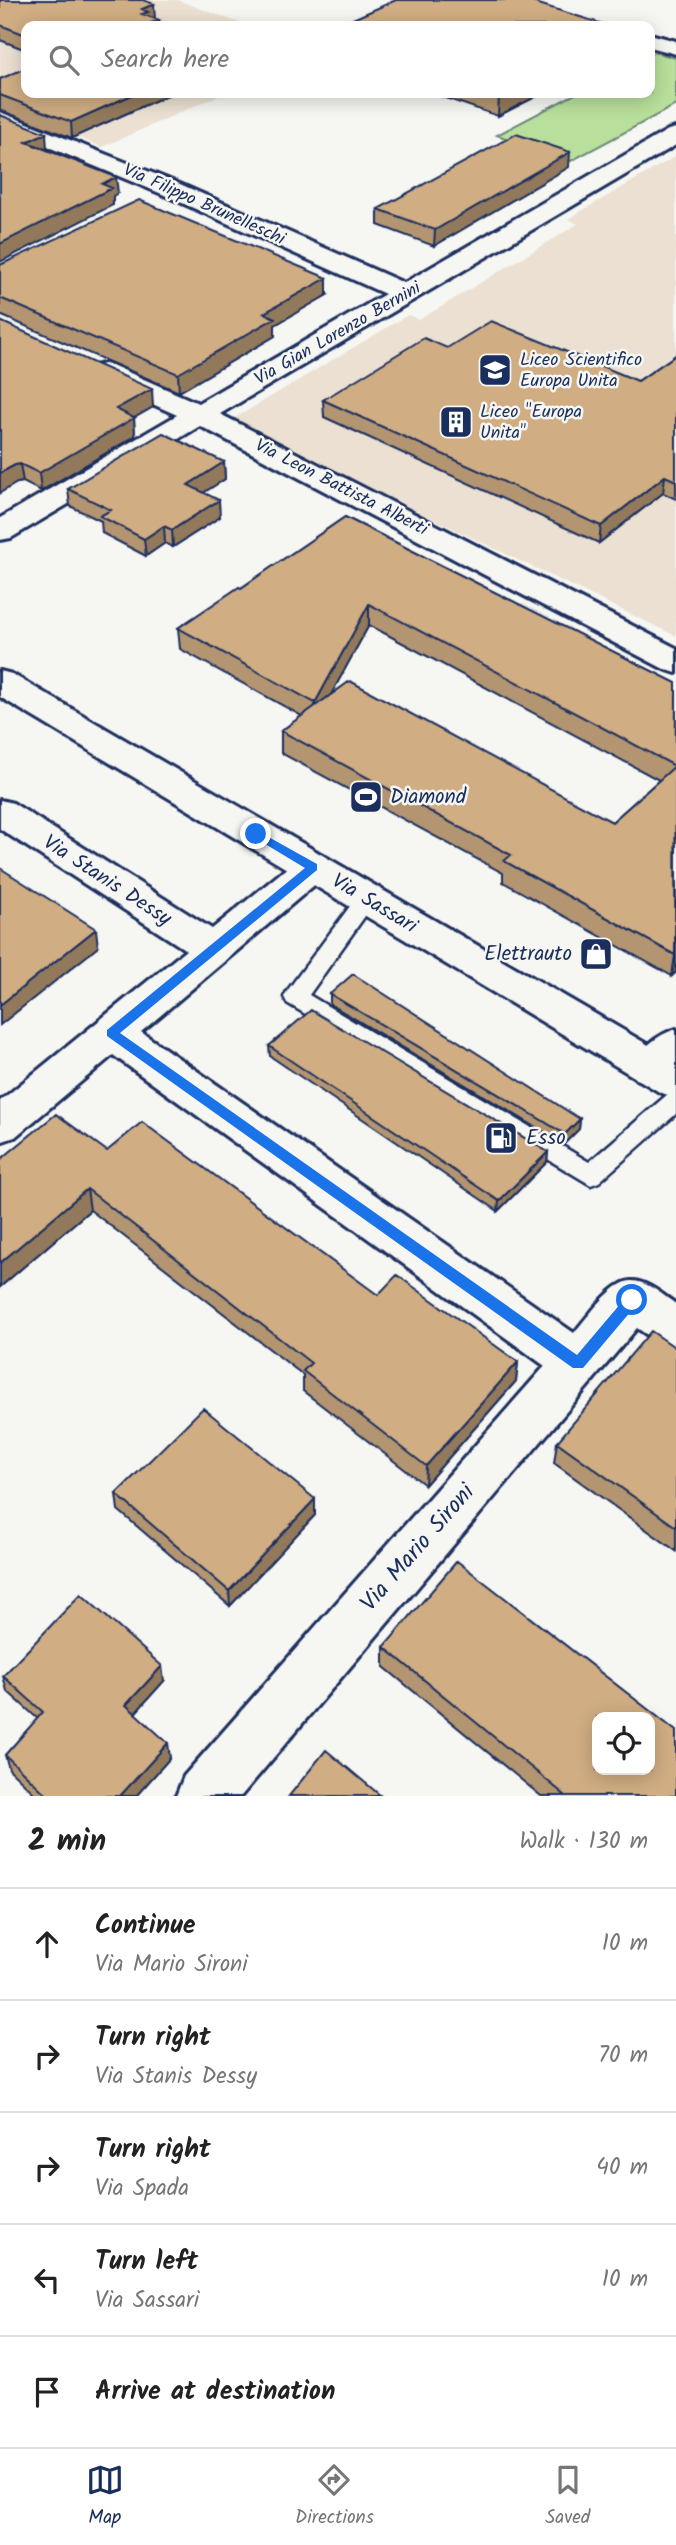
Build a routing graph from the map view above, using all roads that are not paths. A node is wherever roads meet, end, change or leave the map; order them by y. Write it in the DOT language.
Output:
graph roads {
  1 [pos="655,42"];
  2 [pos="676,48"];
  3 [pos="0,119"];
  4 [pos="676,135"];
  5 [pos="171,189"];
  6 [pos="147,201"];
  7 [pos="406,294"];
  8 [pos="75,359"];
  9 [pos="200,415"];
  10 [pos="0,531"];
  11 [pos="676,662"];
  12 [pos="0,682"];
  13 [pos="0,812"];
  14 [pos="313,867"];
  15 [pos="366,899"];
  16 [pos="214,949"];
  17 [pos="111,1033"];
  18 [pos="668,1065"];
  19 [pos="676,1100"];
  20 [pos="0,1125"];
  21 [pos="676,1329"];
  22 [pos="578,1363"];
  23 [pos="204,1796"];
  1 -- 2 [label="street"];
  3 -- 5 [label="street, Via Filippo Brunelleschi"];
  4 -- 7 [label="street, Via Gian Lorenzo Bernini"];
  5 -- 6 [label="street"];
  5 -- 7 [label="street, Via Filippo Brunelleschi"];
  7 -- 9 [label="street, Via Gian Lorenzo Bernini"];
  8 -- 9 [label="street, Via Leon Battista Alberti"];
  9 -- 10 [label="street, Via Gian Lorenzo Bernini"];
  9 -- 11 [label="street, Via Leon Battista Alberti"];
  12 -- 14 [label="street, Via Sassari"];
  13 -- 16 [label="street, Via Stanis Dessy"];
  14 -- 15 [label="street, Via Sassari"];
  14 -- 16 [label="street"];
  15 -- 18 [label="street, Via Sassari"];
  15 -- 19 [label="lane"];
  16 -- 17 [label="street"];
  17 -- 20 [label="street"];
  17 -- 22 [label="street"];
  21 -- 22 [label="street, Via Mario Sironi"];
  22 -- 23 [label="street, Via Mario Sironi"];
}
